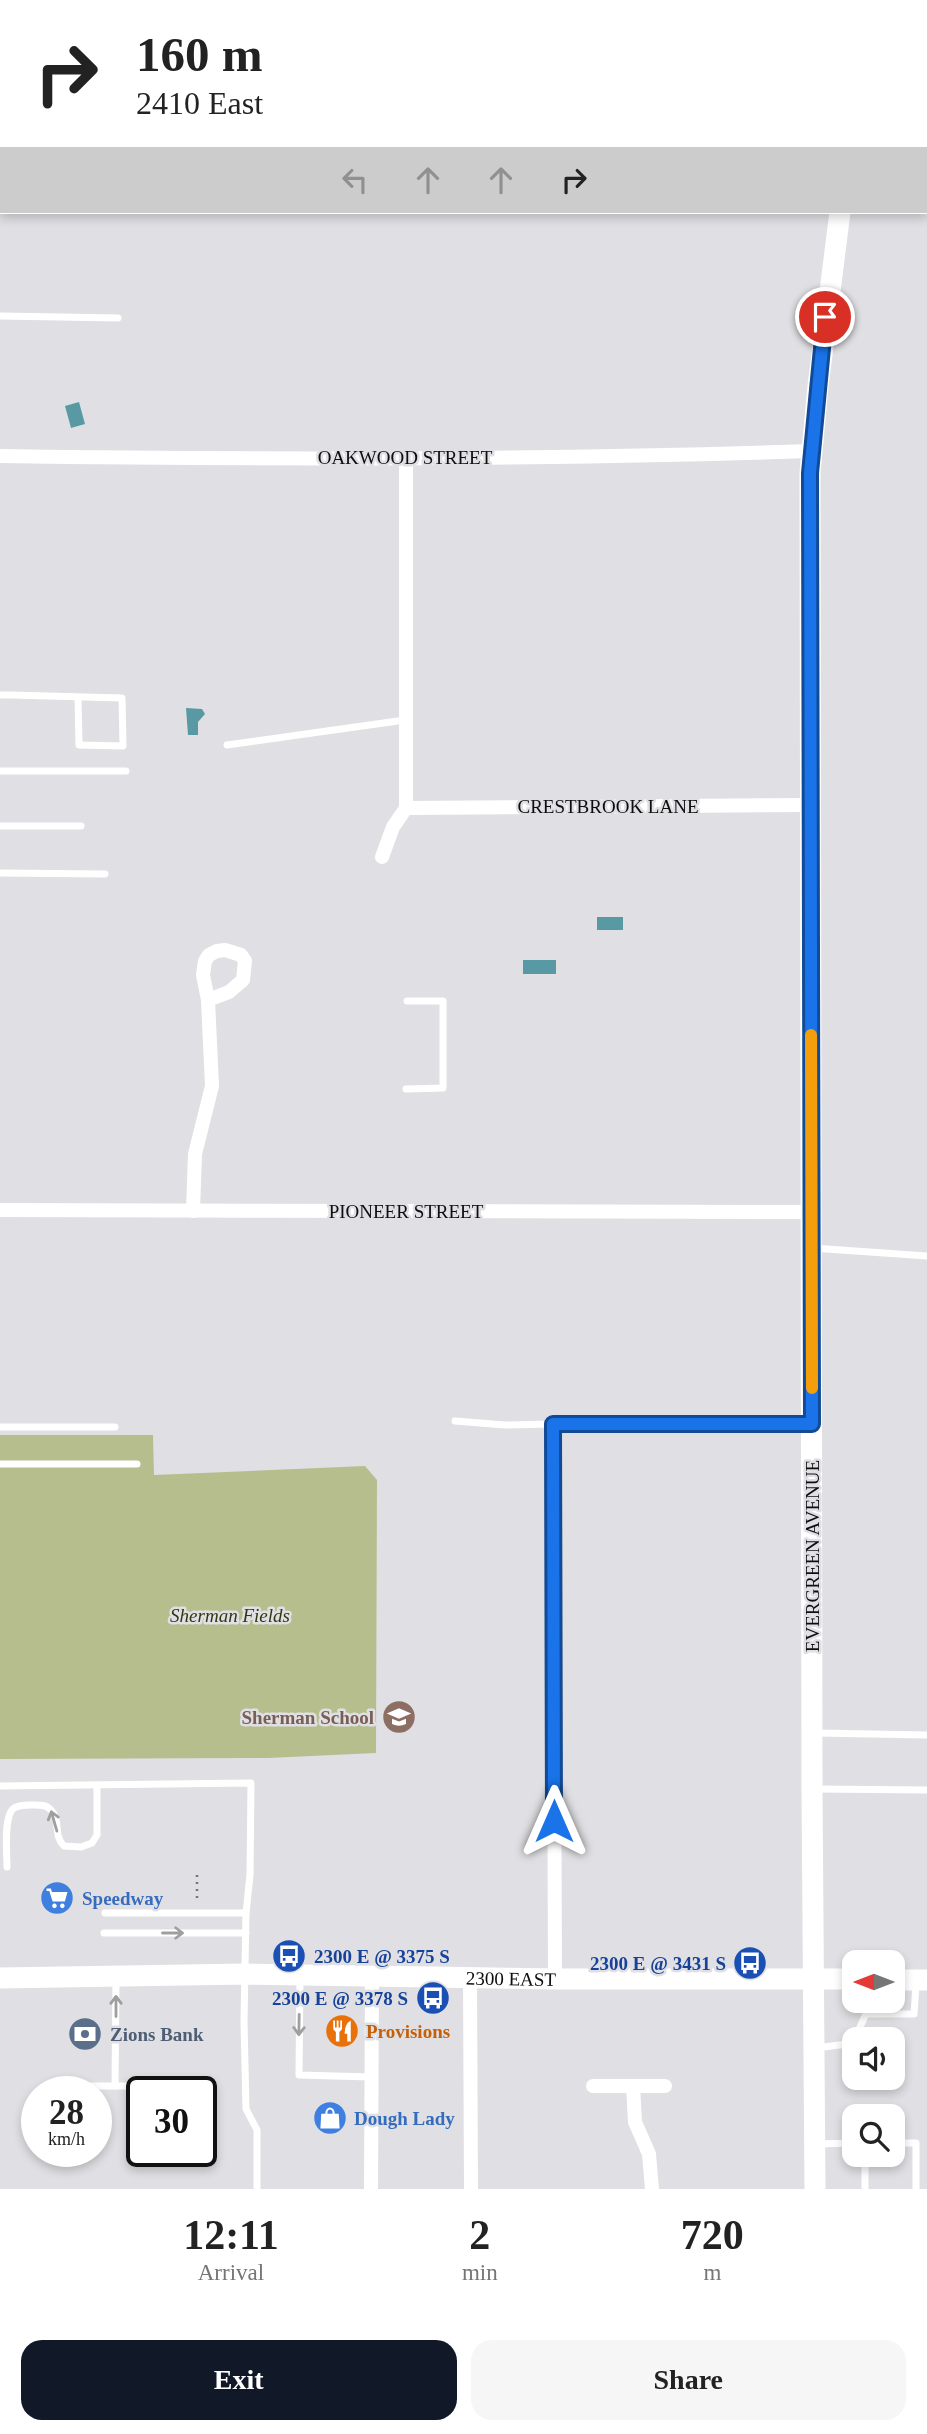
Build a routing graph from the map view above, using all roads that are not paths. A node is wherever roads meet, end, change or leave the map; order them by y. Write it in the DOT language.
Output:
graph roads {
  1 [pos="840,214"];
  2 [pos="0,316"];
  3 [pos="118,318"];
  4 [pos="811,451"];
  5 [pos="0,456"];
  6 [pos="406,458"];
  7 [pos="0,695"];
  8 [pos="78,697"];
  9 [pos="406,720"];
  10 [pos="227,745"];
  11 [pos="0,771"];
  12 [pos="127,771"];
  13 [pos="811,805"];
  14 [pos="406,808"];
  15 [pos="0,826"];
  16 [pos="81,826"];
  17 [pos="382,857"];
  18 [pos="0,873"];
  19 [pos="106,874"];
  20 [pos="208,1000"];
  21 [pos="407,1001"];
  22 [pos="406,1089"];
  23 [pos="0,1210"];
  24 [pos="193,1211"];
  25 [pos="812,1213"];
  26 [pos="812,1248"];
  27 [pos="927,1256"];
  28 [pos="454,1421"];
  29 [pos="553,1424"];
  30 [pos="812,1424"];
  31 [pos="0,1427"];
  32 [pos="115,1427"];
  33 [pos="0,1464"];
  34 [pos="137,1464"];
  35 [pos="813,1733"];
  36 [pos="927,1735"];
  37 [pos="97,1785"];
  38 [pos="0,1786"];
  39 [pos="812,1789"];
  40 [pos="927,1790"];
  41 [pos="8,1867"];
  42 [pos="105,1913"];
  43 [pos="246,1913"];
  44 [pos="104,1933"];
  45 [pos="246,1933"];
  46 [pos="246,1974"];
  47 [pos="300,1974"];
  48 [pos="116,1976"];
  49 [pos="372,1976"];
  50 [pos="0,1978"];
  51 [pos="470,1978"];
  52 [pos="555,1979"];
  53 [pos="815,1979"];
  54 [pos="842,1979"];
  55 [pos="921,1980"];
  56 [pos="867,2014"];
  57 [pos="815,2048"];
  58 [pos="371,2077"];
  59 [pos="115,2086"];
  60 [pos="126,2086"];
  61 [pos="593,2086"];
  62 [pos="633,2086"];
  63 [pos="665,2086"];
  64 [pos="842,2143"];
  65 [pos="905,2143"];
  66 [pos="815,2144"];
  67 [pos="865,2167"];
  68 [pos="257,2189"];
  69 [pos="371,2189"];
  70 [pos="471,2189"];
  71 [pos="652,2189"];
  72 [pos="815,2189"];
  73 [pos="865,2189"];
  74 [pos="916,2189"];
  1 -- 4 [label="street, EVERGREEN AVENUE"];
  2 -- 3 [label="lane"];
  4 -- 6 [label="street, OAKWOOD STREET"];
  4 -- 13 [label="street, EVERGREEN AVENUE"];
  5 -- 6 [label="street, OAKWOOD STREET"];
  6 -- 9 [label="street"];
  7 -- 8 [label="lane"];
  8 -- 8 [label="lane"];
  9 -- 10 [label="lane"];
  9 -- 14 [label="street"];
  11 -- 12 [label="lane"];
  13 -- 14 [label="street, CRESTBROOK LANE"];
  13 -- 25 [label="street, EVERGREEN AVENUE"];
  14 -- 17 [label="street"];
  15 -- 16 [label="lane"];
  18 -- 19 [label="lane"];
  20 -- 24 [label="street"];
  21 -- 22 [label="lane"];
  23 -- 24 [label="street, PIONEER STREET"];
  24 -- 25 [label="street, PIONEER STREET"];
  25 -- 26 [label="street, EVERGREEN AVENUE"];
  26 -- 27 [label="lane"];
  26 -- 30 [label="street, EVERGREEN AVENUE"];
  28 -- 29 [label="lane"];
  29 -- 30 [label="street"];
  29 -- 52 [label="street"];
  30 -- 35 [label="street, EVERGREEN AVENUE"];
  31 -- 32 [label="lane"];
  33 -- 34 [label="lane"];
  35 -- 36 [label="lane"];
  35 -- 39 [label="street, EVERGREEN AVENUE"];
  37 -- 38 [label="lane"];
  37 -- 41 [label="lane, one-way"];
  37 -- 43 [label="lane"];
  39 -- 40 [label="lane"];
  39 -- 53 [label="street, EVERGREEN AVENUE"];
  42 -- 43 [label="lane"];
  43 -- 45 [label="lane"];
  44 -- 45 [label="lane, one-way"];
  45 -- 46 [label="lane"];
  46 -- 47 [label="street, 2300 EAST"];
  46 -- 48 [label="street, 2300 EAST"];
  46 -- 68 [label="lane"];
  47 -- 49 [label="street, 2300 EAST"];
  47 -- 58 [label="lane, one-way"];
  48 -- 50 [label="street, 2300 EAST"];
  59 -- 48 [label="lane, one-way"];
  49 -- 51 [label="street, 2300 EAST"];
  49 -- 58 [label="street"];
  51 -- 52 [label="street, 2300 EAST"];
  51 -- 70 [label="street"];
  52 -- 53 [label="street, 2300 EAST"];
  53 -- 54 [label="street, 2300 EAST"];
  53 -- 57 [label="street, EVERGREEN AVENUE"];
  55 -- 56 [label="lane"];
  56 -- 57 [label="lane"];
  57 -- 66 [label="street, EVERGREEN AVENUE"];
  58 -- 69 [label="street"];
  59 -- 60 [label="lane"];
  61 -- 62 [label="street"];
  62 -- 63 [label="street"];
  62 -- 71 [label="street"];
  64 -- 66 [label="lane"];
  65 -- 74 [label="lane"];
  66 -- 72 [label="street, EVERGREEN AVENUE"];
  67 -- 73 [label="lane"];
}
